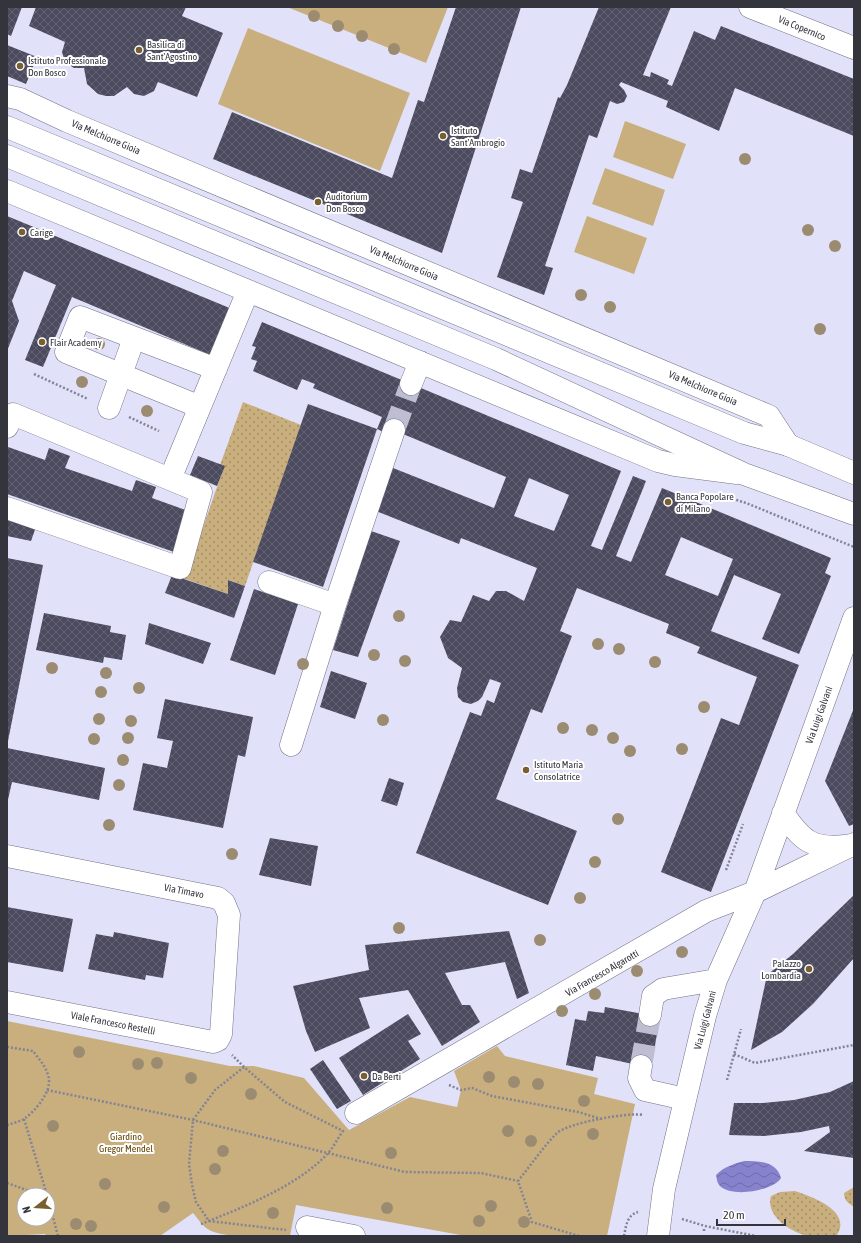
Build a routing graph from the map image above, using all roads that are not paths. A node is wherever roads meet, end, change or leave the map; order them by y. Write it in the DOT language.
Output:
graph roads {
  1 [pos="750,7"];
  2 [pos="778,12"];
  3 [pos="854,48"];
  4 [pos="7,96"];
  5 [pos="7,127"];
  6 [pos="7,156"];
  7 [pos="7,191"];
  8 [pos="248,291"];
  9 [pos="134,338"];
  10 [pos="420,362"];
  11 [pos="216,369"];
  12 [pos="120,374"];
  13 [pos="411,384"];
  14 [pos="200,407"];
  15 [pos="109,408"];
  16 [pos="7,427"];
  17 [pos="394,430"];
  18 [pos="788,445"];
  19 [pos="854,473"];
  20 [pos="744,474"];
  21 [pos="170,479"];
  22 [pos="7,508"];
  23 [pos="854,514"];
  24 [pos="269,582"];
  25 [pos="335,605"];
  26 [pos="854,618"];
  27 [pos="291,745"];
  28 [pos="783,812"];
  29 [pos="852,845"];
  30 [pos="7,856"];
  31 [pos="755,892"];
  32 [pos="716,980"];
  33 [pos="7,1002"];
  34 [pos="650,1015"];
  35 [pos="218,1040"];
  36 [pos="641,1066"];
  37 [pos="685,1099"];
  38 [pos="356,1113"];
  39 [pos="307,1227"];
  40 [pos="354,1236"];
  41 [pos="658,1236"];
  1 -- 2 [label="street, Via Copernico"];
  2 -- 3 [label="street, Via Copernico"];
  4 -- 18 [label="street, Via Melchiorre Gioia"];
  5 -- 18 [label="street"];
  6 -- 20 [label="street"];
  7 -- 8 [label="street"];
  8 -- 10 [label="street"];
  8 -- 11 [label="street"];
  9 -- 11 [label="street"];
  9 -- 12 [label="street"];
  9 -- 12 [label="street"];
  10 -- 13 [label="street"];
  10 -- 20 [label="street"];
  11 -- 14 [label="street"];
  12 -- 14 [label="street"];
  12 -- 15 [label="street"];
  14 -- 21 [label="street"];
  16 -- 21 [label="street"];
  17 -- 25 [label="street"];
  18 -- 19 [label="street"];
  20 -- 23 [label="street"];
  21 -- 22 [label="street"];
  24 -- 25 [label="street"];
  25 -- 27 [label="street"];
  26 -- 28 [label="street, Via Luigi Galvani"];
  28 -- 29 [label="street"];
  28 -- 31 [label="street, Via Luigi Galvani"];
  29 -- 31 [label="street, Via Francesco Algarotti"];
  30 -- 35 [label="street, Via Timavo"];
  31 -- 32 [label="street, Via Luigi Galvani"];
  31 -- 38 [label="street, Via Francesco Algarotti"];
  32 -- 34 [label="street"];
  32 -- 37 [label="street, Via Luigi Galvani"];
  33 -- 35 [label="street, Viale Francesco Restelli"];
  36 -- 37 [label="street"];
  37 -- 41 [label="street, Via Luigi Galvani"];
  39 -- 40 [label="street"];
}
